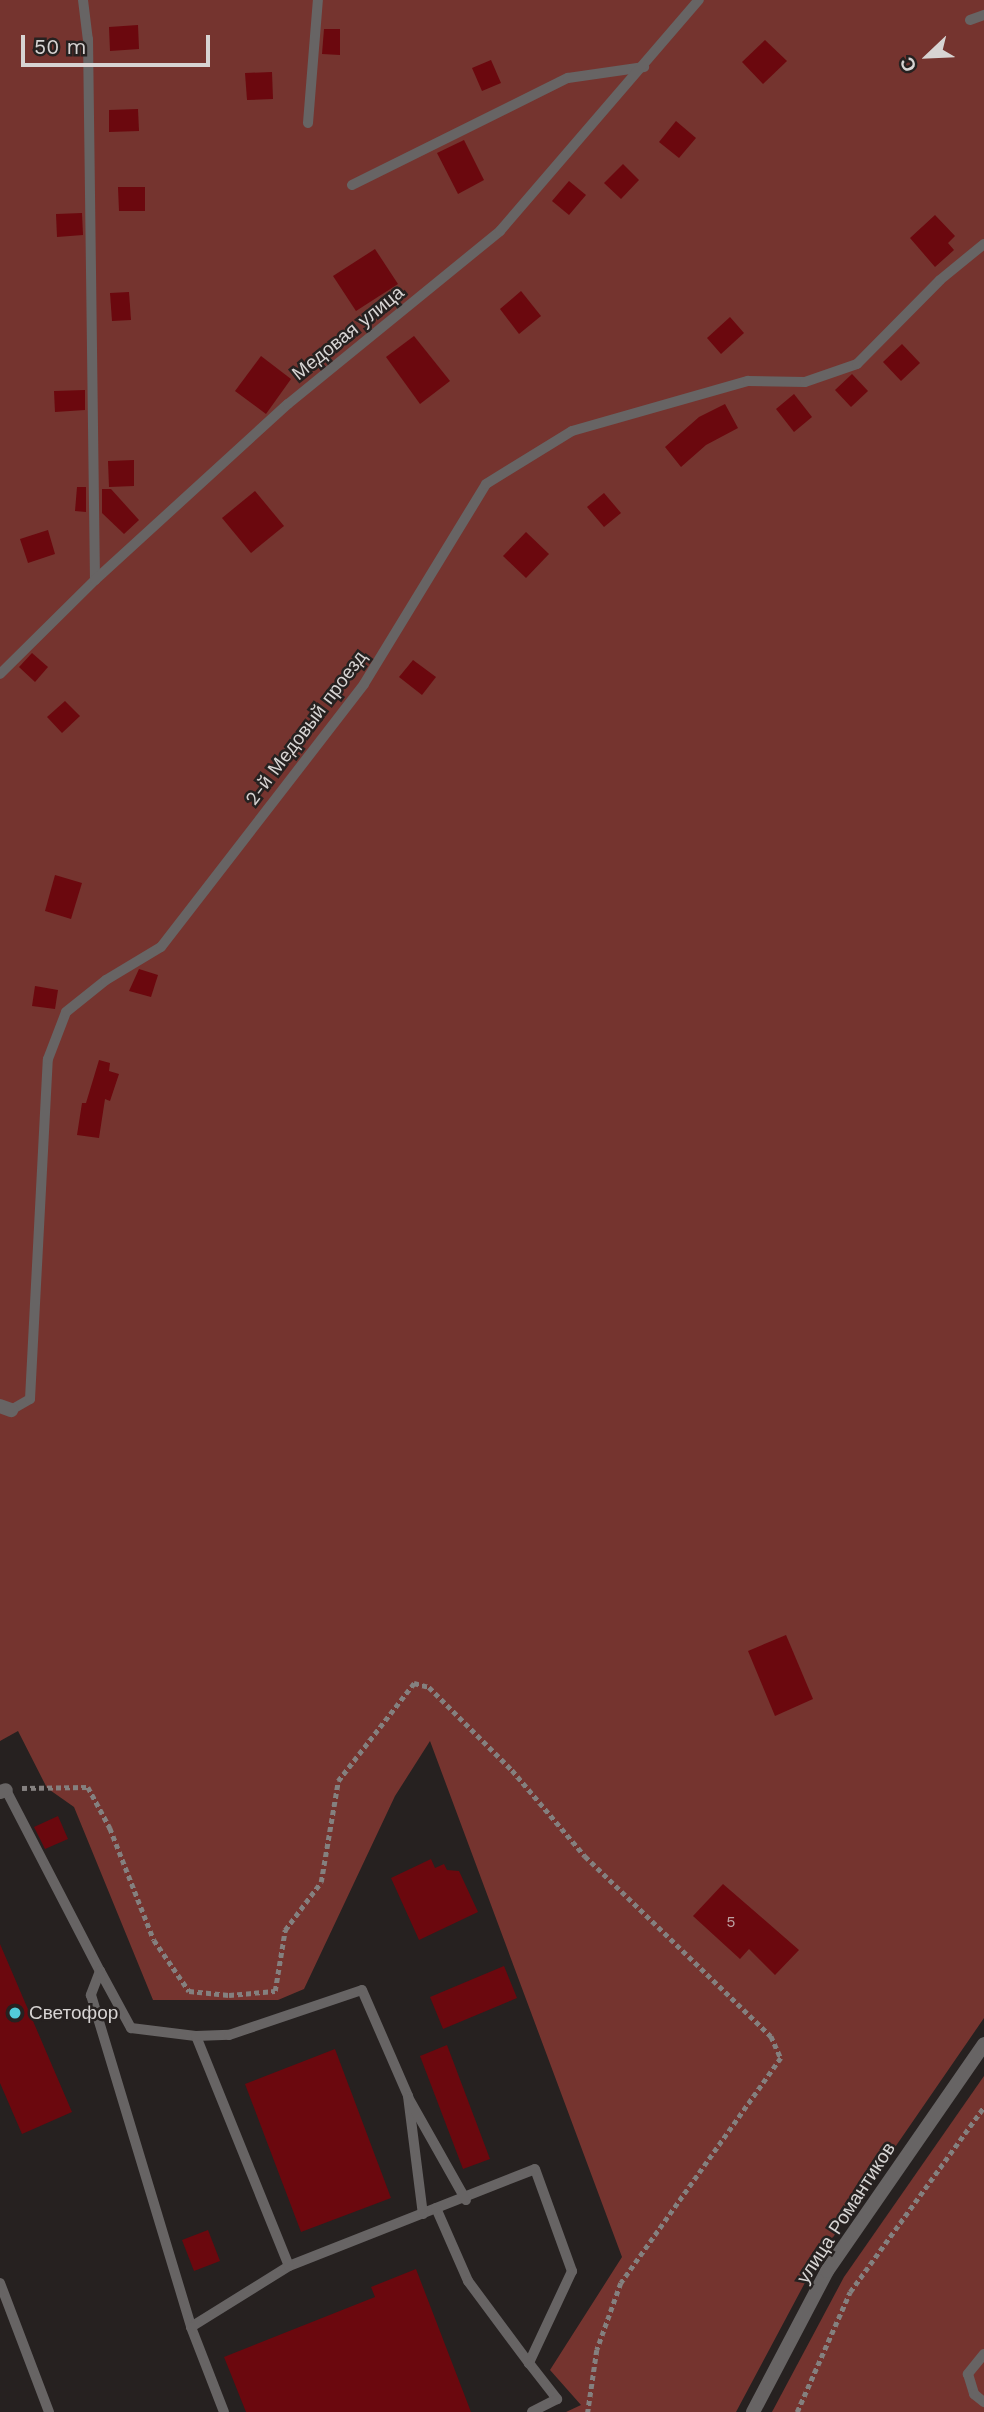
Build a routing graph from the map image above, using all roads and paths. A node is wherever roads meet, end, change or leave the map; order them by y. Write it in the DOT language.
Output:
graph roads {
  1 [pos="83,0"];
  2 [pos="318,0"];
  3 [pos="699,0"];
  4 [pos="984,15"];
  5 [pos="970,20"];
  6 [pos="644,67"];
  7 [pos="308,123"];
  8 [pos="352,185"];
  9 [pos="984,244"];
  10 [pos="95,580"];
  11 [pos="0,674"];
  12 [pos="6,1408"];
  13 [pos="3,1791"];
  14 [pos="100,1970"];
  15 [pos="196,2036"];
  16 [pos="984,2043"];
  17 [pos="408,2096"];
  18 [pos="984,2107"];
  19 [pos="466,2200"];
  20 [pos="436,2208"];
  21 [pos="423,2214"];
  22 [pos="289,2266"];
  23 [pos="0,2283"];
  24 [pos="191,2328"];
  25 [pos="984,2354"];
  26 [pos="529,2363"];
  27 [pos="984,2402"];
  28 [pos="49,2412"];
  29 [pos="224,2412"];
  30 [pos="531,2412"];
  31 [pos="588,2412"];
  32 [pos="753,2412"];
  33 [pos="796,2412"];
  1 -- 10 [label="lane"];
  2 -- 7 [label="lane"];
  3 -- 6 [label="lane, Медовая улица"];
  4 -- 5 [label="lane"];
  6 -- 8 [label="lane"];
  6 -- 10 [label="lane, Медовая улица"];
  9 -- 12 [label="lane, 2-й Медовый проезд"];
  10 -- 11 [label="lane, Медовая улица"];
  13 -- 14 [label="lane"];
  13 -- 31 [label="path"];
  14 -- 15 [label="lane"];
  14 -- 24 [label="lane"];
  15 -- 17 [label="lane"];
  15 -- 22 [label="lane"];
  16 -- 32 [label="street, улица Романтиков"];
  17 -- 19 [label="lane"];
  17 -- 21 [label="lane"];
  18 -- 33 [label="path"];
  19 -- 20 [label="lane"];
  19 -- 26 [label="lane"];
  20 -- 21 [label="lane"];
  20 -- 26 [label="lane"];
  21 -- 22 [label="lane"];
  22 -- 24 [label="lane"];
  23 -- 28 [label="lane"];
  24 -- 29 [label="lane"];
  25 -- 27 [label="lane"];
  26 -- 30 [label="lane"];
}
